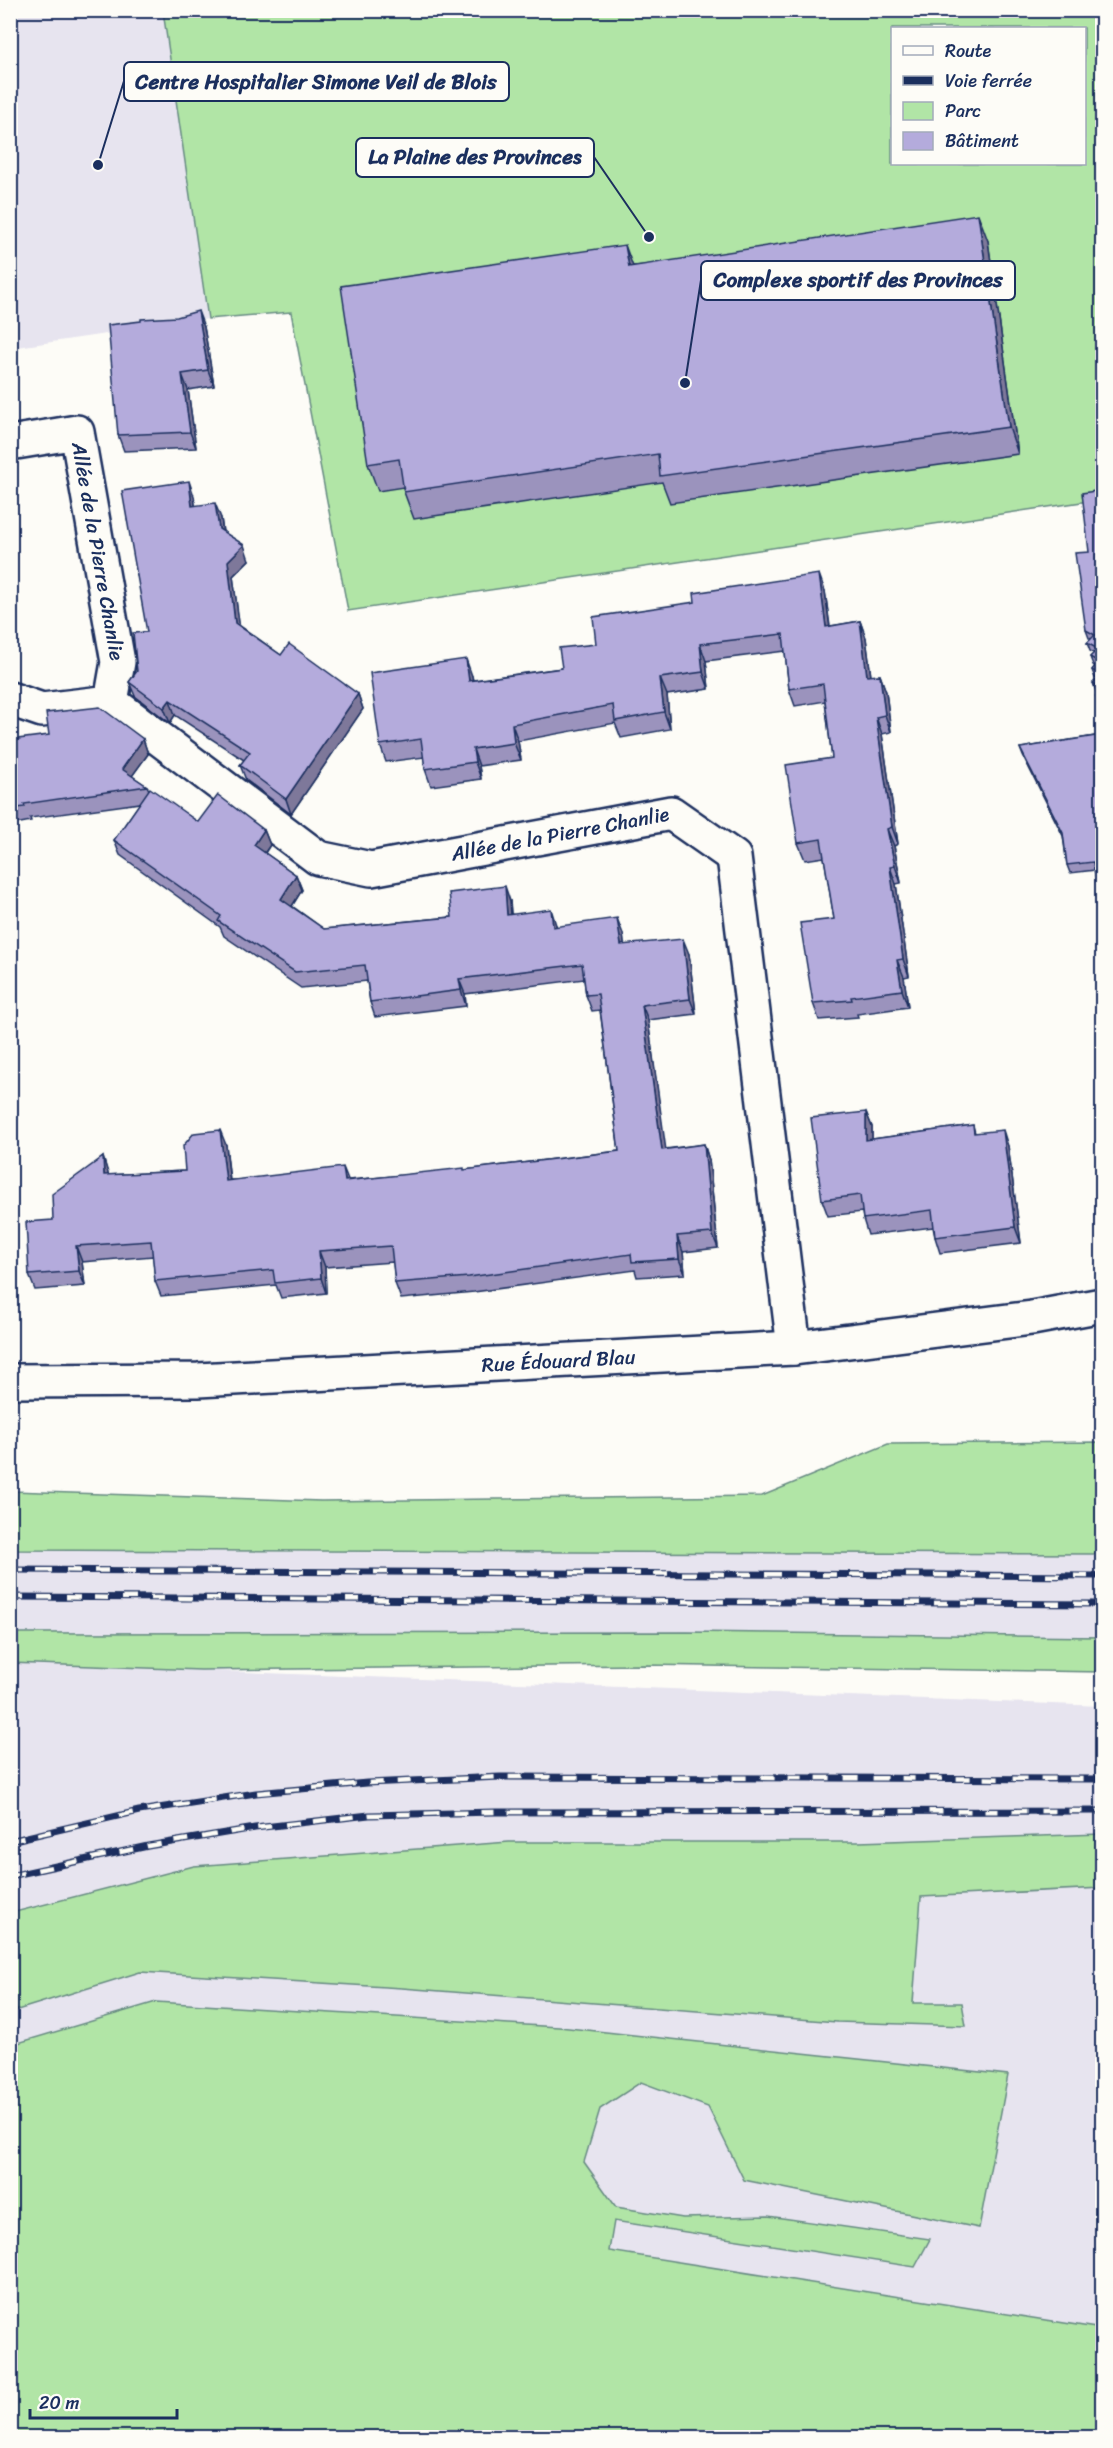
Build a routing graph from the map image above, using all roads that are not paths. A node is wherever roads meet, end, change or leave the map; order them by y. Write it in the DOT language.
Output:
graph roads {
  1 [pos="10,443"];
  2 [pos="10,699"];
  3 [pos="111,702"];
  4 [pos="1102,1305"];
  5 [pos="794,1348"];
  6 [pos="10,1381"];
  1 -- 3 [label="street, Allée de la Pierre Chanlie"];
  2 -- 3 [label="street"];
  3 -- 5 [label="street, Allée de la Pierre Chanlie"];
  4 -- 5 [label="street, Rue Édouard Blau"];
  5 -- 6 [label="street, Rue Édouard Blau"];
}
